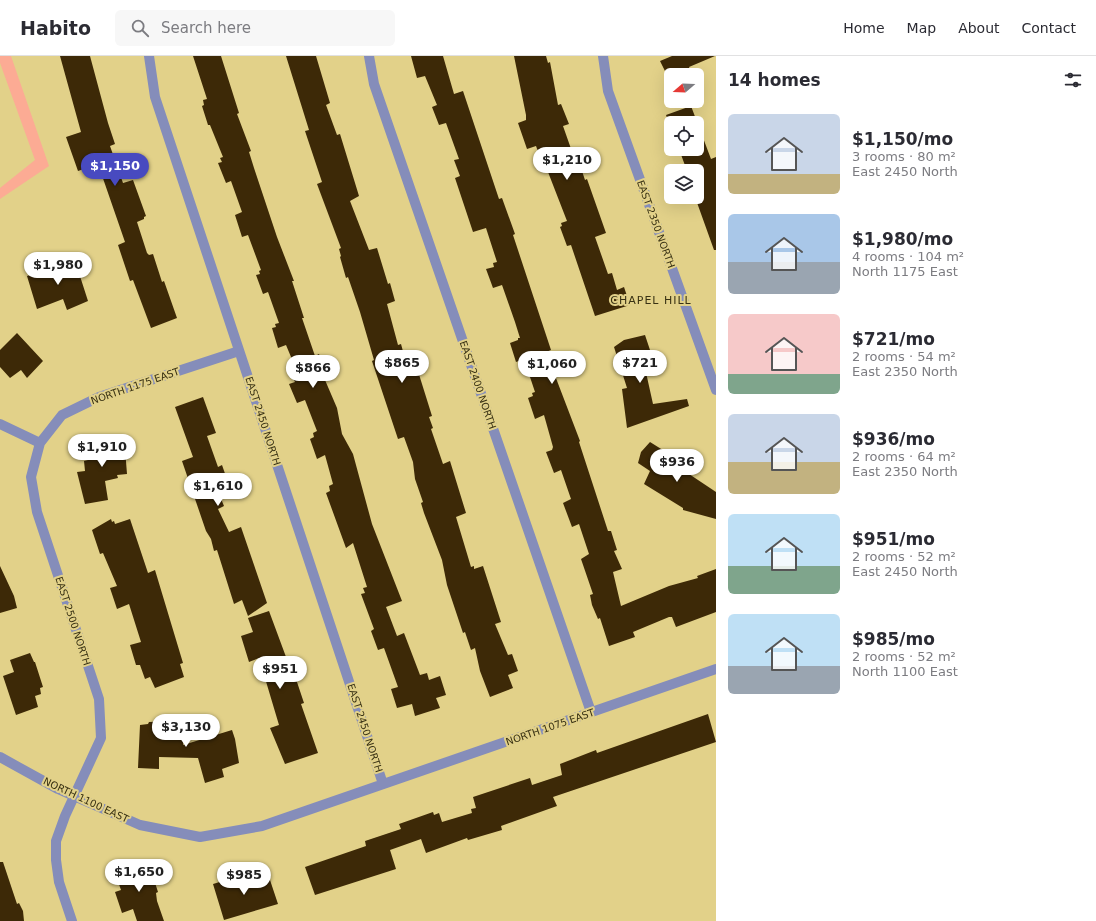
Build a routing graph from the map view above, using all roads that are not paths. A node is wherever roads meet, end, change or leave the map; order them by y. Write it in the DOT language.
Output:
graph roads {
  1 [pos="149,56"];
  2 [pos="369,56"];
  3 [pos="604,56"];
  4 [pos="239,351"];
  5 [pos="716,390"];
  6 [pos="0,424"];
  7 [pos="40,443"];
  8 [pos="716,669"];
  9 [pos="591,712"];
  10 [pos="0,756"];
  11 [pos="383,784"];
  12 [pos="75,797"];
  13 [pos="72,921"];
  1 -- 4 [label="street, EAST 2450 NORTH"];
  2 -- 9 [label="street, EAST 2400 NORTH"];
  3 -- 5 [label="street, EAST 2350 NORTH"];
  4 -- 7 [label="street, NORTH 1175 EAST"];
  4 -- 11 [label="street, EAST 2450 NORTH"];
  6 -- 7 [label="street"];
  7 -- 12 [label="street, EAST 2500 NORTH"];
  8 -- 9 [label="street, NORTH 1075 EAST"];
  9 -- 11 [label="street, NORTH 1075 EAST"];
  10 -- 12 [label="street, NORTH 1100 EAST"];
  11 -- 12 [label="street, NORTH 1100 EAST"];
  12 -- 13 [label="street, EAST 2500 NORTH"];
}
